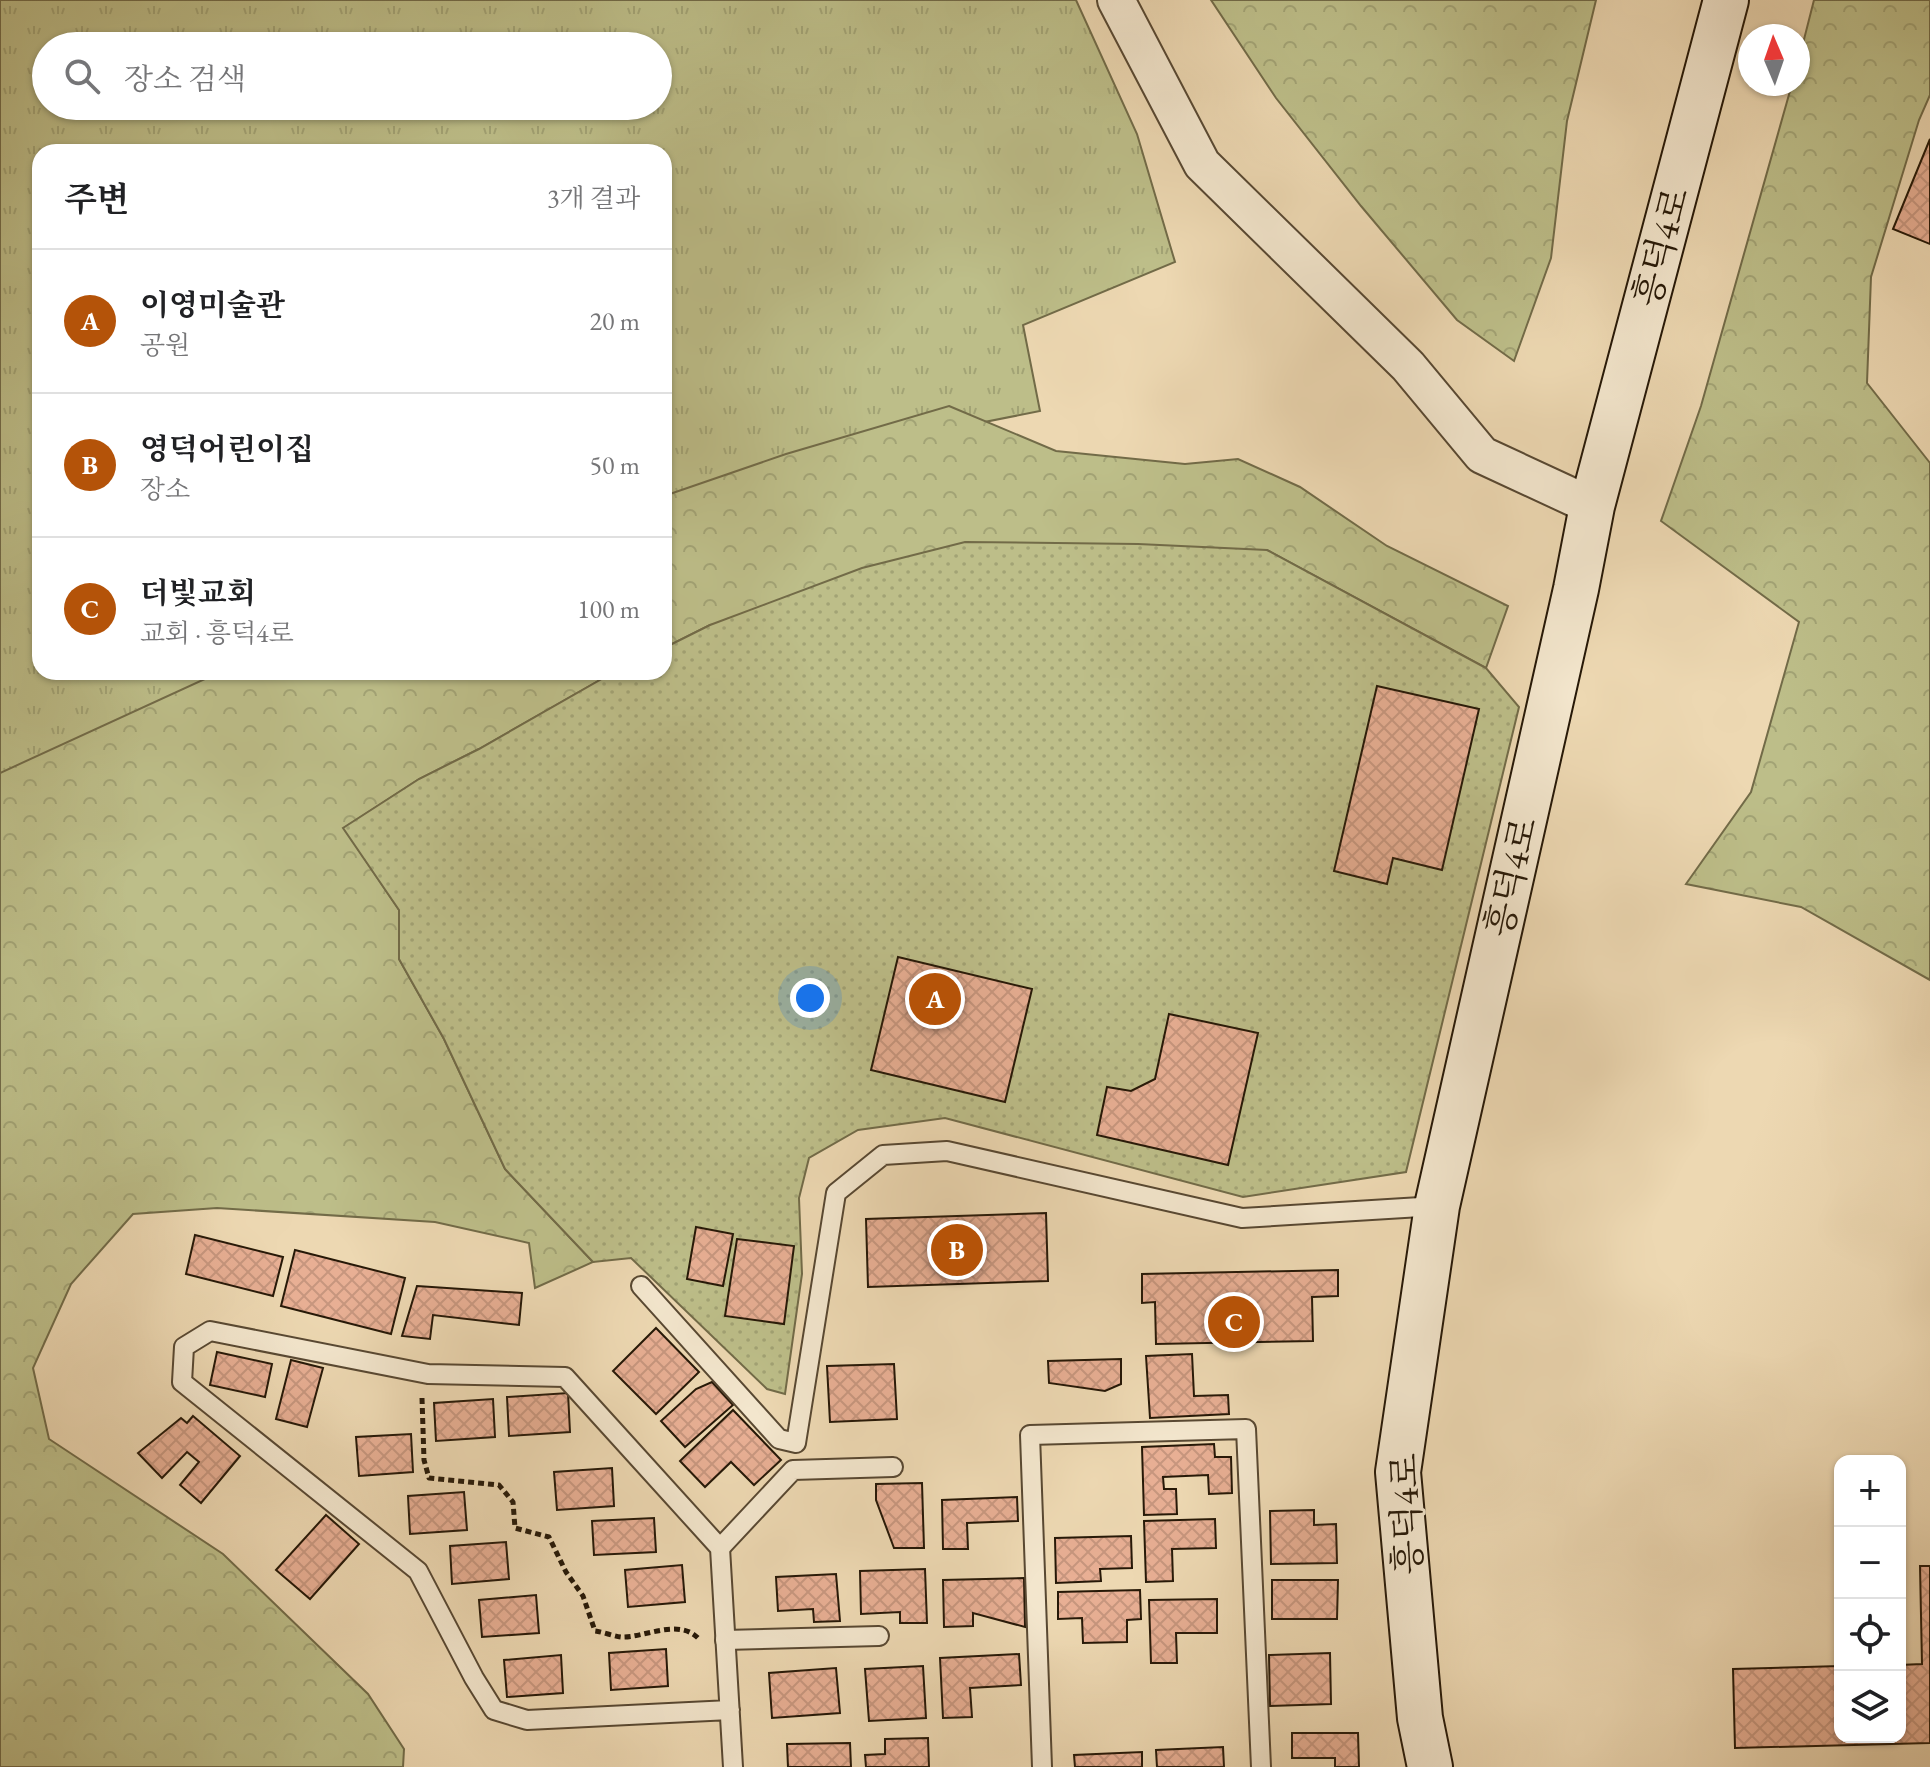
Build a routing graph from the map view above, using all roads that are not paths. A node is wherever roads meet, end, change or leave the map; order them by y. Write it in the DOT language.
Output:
graph roads {
  1 [pos="1116,0"];
  2 [pos="1726,0"];
  3 [pos="1592,506"];
  4 [pos="1437,1206"];
  5 [pos="641,1286"];
  6 [pos="893,1467"];
  7 [pos="720,1548"];
  8 [pos="879,1636"];
  9 [pos="725,1640"];
  10 [pos="730,1710"];
  11 [pos="733,1767"];
  12 [pos="1042,1767"];
  13 [pos="1261,1767"];
  14 [pos="1430,1767"];
  1 -- 3 [label="street"];
  2 -- 3 [label="street, 흥덕4로"];
  3 -- 4 [label="street, 흥덕4로"];
  4 -- 5 [label="lane"];
  4 -- 14 [label="street, 흥덕4로"];
  6 -- 7 [label="lane"];
  7 -- 9 [label="lane"];
  7 -- 10 [label="lane"];
  8 -- 9 [label="lane"];
  9 -- 10 [label="lane"];
  10 -- 11 [label="lane"];
  12 -- 13 [label="lane"];
}
